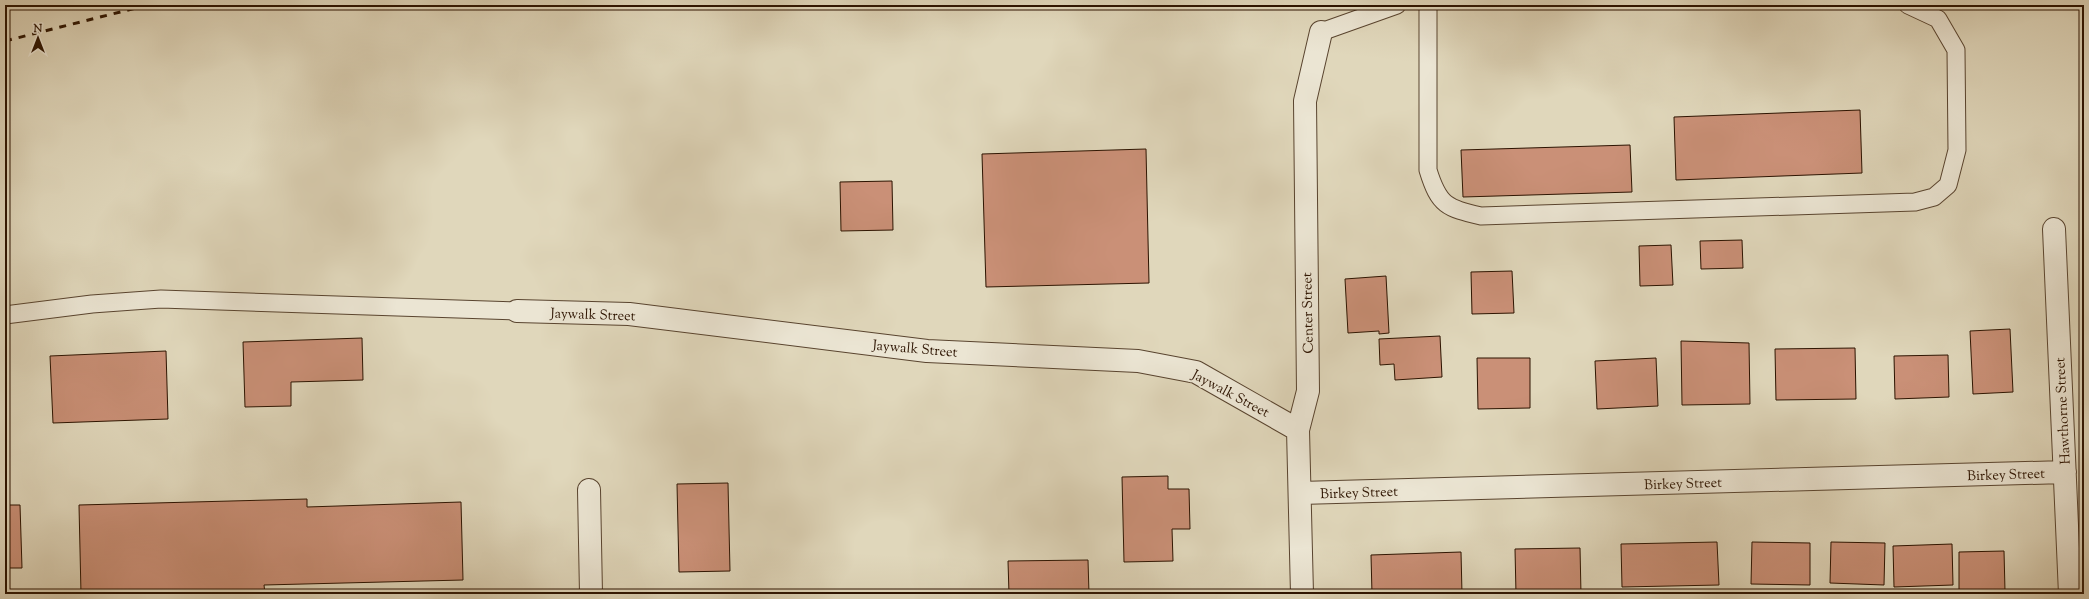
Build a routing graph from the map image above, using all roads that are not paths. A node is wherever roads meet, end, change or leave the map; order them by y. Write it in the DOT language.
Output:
graph roads {
  1 [pos="1397,5"];
  2 [pos="1428,5"];
  3 [pos="1908,5"];
  4 [pos="1321,32"];
  5 [pos="2054,229"];
  6 [pos="517,311"];
  7 [pos="5,315"];
  8 [pos="1298,430"];
  9 [pos="2065,472"];
  10 [pos="589,490"];
  11 [pos="1300,493"];
  12 [pos="591,594"];
  13 [pos="1302,594"];
  14 [pos="2070,594"];
  1 -- 4 [label="lane"];
  2 -- 3 [label="lane"];
  4 -- 8 [label="street, Center Street"];
  5 -- 9 [label="street, Hawthorne Street"];
  6 -- 7 [label="lane"];
  6 -- 8 [label="street, Jaywalk Street"];
  8 -- 11 [label="street, Center Street"];
  9 -- 11 [label="street, Birkey Street"];
  9 -- 14 [label="street, Hawthorne Street"];
  10 -- 12 [label="street"];
  11 -- 13 [label="street, Center Street"];
}
